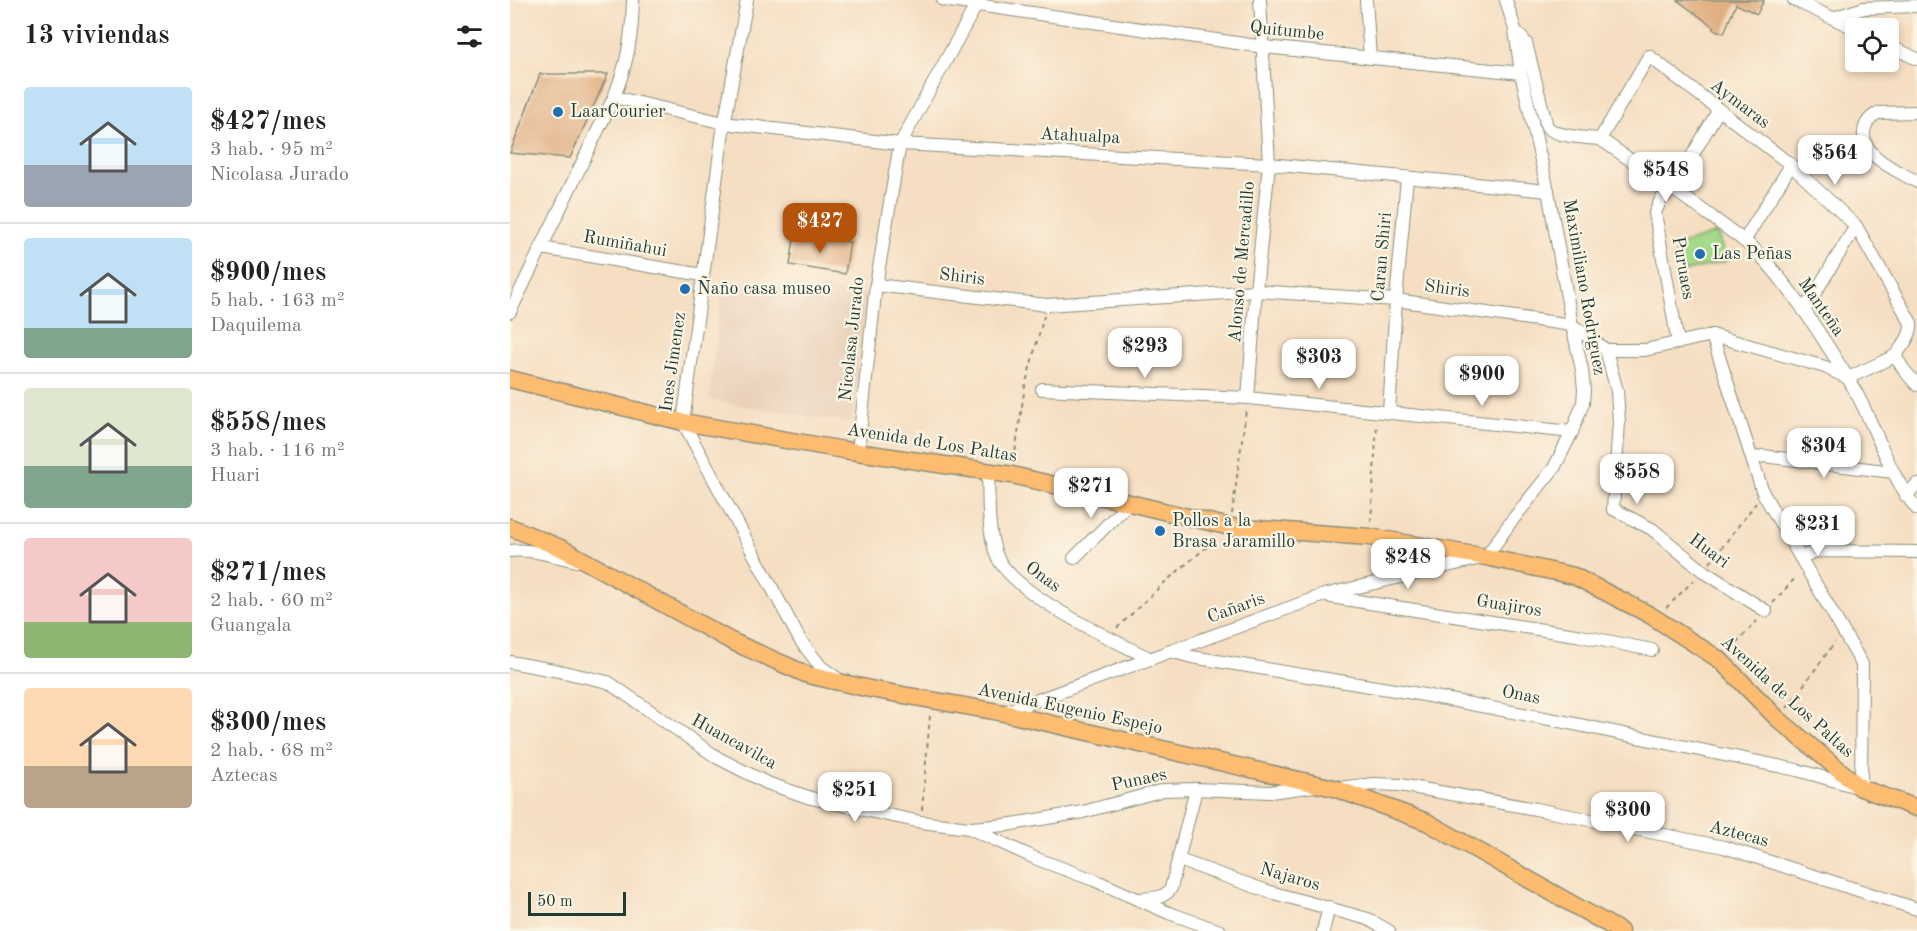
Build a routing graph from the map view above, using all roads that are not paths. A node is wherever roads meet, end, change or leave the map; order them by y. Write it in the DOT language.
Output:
graph roads {
  1 [pos="633,0"];
  2 [pos="747,0"];
  3 [pos="943,0"];
  4 [pos="1260,0"];
  5 [pos="1366,0"];
  6 [pos="1506,0"];
  7 [pos="1794,0"];
  8 [pos="978,2"];
  9 [pos="1917,6"];
  10 [pos="1833,18"];
  11 [pos="1845,24"];
  12 [pos="1515,30"];
  13 [pos="1264,47"];
  14 [pos="1899,50"];
  15 [pos="1370,58"];
  16 [pos="1917,59"];
  17 [pos="1521,74"];
  18 [pos="614,97"];
  19 [pos="1718,111"];
  20 [pos="1917,112"];
  21 [pos="724,123"];
  22 [pos="1600,139"];
  23 [pos="900,144"];
  24 [pos="1269,164"];
  25 [pos="1791,165"];
  26 [pos="1407,178"];
  27 [pos="1917,182"];
  28 [pos="1673,189"];
  29 [pos="1548,191"];
  30 [pos="1857,226"];
  31 [pos="1744,241"];
  32 [pos="541,248"];
  33 [pos="703,275"];
  34 [pos="876,285"];
  35 [pos="1256,291"];
  36 [pos="1395,300"];
  37 [pos="1804,311"];
  38 [pos="510,312"];
  39 [pos="1572,325"];
  40 [pos="1712,335"];
  41 [pos="1678,343"];
  42 [pos="1606,350"];
  43 [pos="1895,356"];
  44 [pos="1848,378"];
  45 [pos="510,379"];
  46 [pos="1917,385"];
  47 [pos="1042,389"];
  48 [pos="1248,398"];
  49 [pos="1383,412"];
  50 [pos="683,422"];
  51 [pos="1572,432"];
  52 [pos="858,452"];
  53 [pos="1753,459"];
  54 [pos="988,471"];
  55 [pos="1893,472"];
  56 [pos="1917,484"];
  57 [pos="1906,496"];
  58 [pos="1130,502"];
  59 [pos="1917,509"];
  60 [pos="510,527"];
  61 [pos="510,551"];
  62 [pos="1917,552"];
  63 [pos="1486,557"];
  64 [pos="1801,557"];
  65 [pos="1074,558"];
  66 [pos="593,564"];
  67 [pos="1324,595"];
  68 [pos="1766,611"];
  69 [pos="1652,650"];
  70 [pos="1170,651"];
  71 [pos="1151,658"];
  72 [pos="510,662"];
  73 [pos="844,683"];
  74 [pos="1004,713"];
  75 [pos="1326,787"];
  76 [pos="1861,788"];
  77 [pos="1196,789"];
  78 [pos="1917,808"];
  79 [pos="969,828"];
  80 [pos="1179,860"];
  81 [pos="1135,899"];
  82 [pos="1329,907"];
  83 [pos="1917,909"];
  84 [pos="1220,931"];
  85 [pos="1323,931"];
  86 [pos="1389,931"];
  87 [pos="1620,931"];
  1 -- 18 [label="street"];
  2 -- 21 [label="street, Ines Jimenez"];
  3 -- 8 [label="street, Quitumbe"];
  4 -- 13 [label="street, Alonso de Mercadillo"];
  5 -- 15 [label="street"];
  6 -- 12 [label="street, Maximiliano Rodriguez"];
  7 -- 10 [label="street"];
  8 -- 13 [label="street, Quitumbe"];
  8 -- 23 [label="street, Nicolasa Jurado"];
  9 -- 10 [label="street"];
  10 -- 11 [label="street"];
  12 -- 17 [label="street, Maximiliano Rodriguez"];
  12 -- 22 [label="street, Manteña"];
  13 -- 15 [label="street, Quitumbe"];
  13 -- 24 [label="street, Alonso de Mercadillo"];
  14 -- 16 [label="street"];
  15 -- 17 [label="street, Quitumbe"];
  17 -- 29 [label="street, Maximiliano Rodriguez"];
  18 -- 21 [label="street, Atahualpa"];
  18 -- 32 [label="street"];
  19 -- 22 [label="street, Aymaras"];
  19 -- 25 [label="street, Aymaras"];
  19 -- 28 [label="street, Puruaes"];
  20 -- 27 [label="street"];
  21 -- 23 [label="street, Atahualpa"];
  21 -- 33 [label="street, Ines Jimenez"];
  22 -- 28 [label="street, Manteña"];
  23 -- 24 [label="street, Atahualpa"];
  23 -- 34 [label="street, Nicolasa Jurado"];
  24 -- 26 [label="street, Atahualpa"];
  24 -- 35 [label="street, Alonso de Mercadillo"];
  25 -- 30 [label="street, Aymaras"];
  25 -- 31 [label="street"];
  26 -- 29 [label="street, Atahualpa"];
  26 -- 36 [label="street, Caran Shiri"];
  28 -- 31 [label="street, Manteña"];
  28 -- 41 [label="street, Puruaes"];
  29 -- 39 [label="street, Maximiliano Rodriguez"];
  30 -- 37 [label="street"];
  30 -- 43 [label="street, Aymaras"];
  31 -- 37 [label="street, Manteña"];
  32 -- 33 [label="street, Rumiñahui"];
  32 -- 38 [label="street"];
  33 -- 50 [label="street, Ines Jimenez"];
  34 -- 35 [label="street, Shiris"];
  34 -- 52 [label="street, Nicolasa Jurado"];
  35 -- 36 [label="street, Shiris"];
  35 -- 48 [label="street, Alonso de Mercadillo"];
  36 -- 39 [label="street, Shiris"];
  36 -- 49 [label="street, Caran Shiri"];
  37 -- 44 [label="street, Manteña"];
  39 -- 42 [label="street, Shiris"];
  39 -- 51 [label="street, Maximiliano Rodriguez"];
  40 -- 41 [label="street"];
  40 -- 44 [label="street"];
  40 -- 53 [label="street"];
  41 -- 42 [label="street"];
  42 -- 68 [label="street, Huari"];
  43 -- 44 [label="street"];
  43 -- 46 [label="street"];
  44 -- 55 [label="street"];
  45 -- 50 [label="main road, Avenida de Los Paltas"];
  47 -- 48 [label="street"];
  48 -- 49 [label="street"];
  49 -- 51 [label="street"];
  50 -- 52 [label="main road, Avenida de Los Paltas"];
  50 -- 73 [label="street, Ines Jimenez"];
  51 -- 63 [label="street, Maximiliano Rodriguez"];
  52 -- 54 [label="main road, Avenida de Los Paltas"];
  53 -- 55 [label="street"];
  53 -- 64 [label="street"];
  54 -- 58 [label="main road, Avenida de Los Paltas"];
  54 -- 71 [label="street, Onas"];
  55 -- 57 [label="street"];
  56 -- 57 [label="street"];
  57 -- 59 [label="street"];
  58 -- 63 [label="main road, Avenida de Los Paltas"];
  58 -- 65 [label="street"];
  60 -- 66 [label="main road, Avenida Eugenio Espejo"];
  61 -- 66 [label="street"];
  62 -- 64 [label="street"];
  63 -- 67 [label="street, Cañaris"];
  63 -- 76 [label="main road, Avenida de Los Paltas"];
  64 -- 76 [label="street"];
  66 -- 73 [label="main road, Avenida Eugenio Espejo"];
  67 -- 69 [label="street, Guajiros"];
  67 -- 70 [label="street, Cañaris"];
  70 -- 71 [label="street, Cañaris"];
  70 -- 76 [label="street, Onas"];
  71 -- 74 [label="street, Cañaris"];
  72 -- 79 [label="street, Huancavilca"];
  73 -- 74 [label="main road, Avenida Eugenio Espejo"];
  74 -- 75 [label="main road, Avenida Eugenio Espejo"];
  75 -- 77 [label="street, Punaes"];
  75 -- 83 [label="street, Aztecas"];
  75 -- 87 [label="main road, Avenida Eugenio Espejo"];
  76 -- 78 [label="main road, Avenida de Los Paltas"];
  77 -- 79 [label="street, Punaes"];
  77 -- 80 [label="street"];
  79 -- 81 [label="street, Huancavilca"];
  80 -- 81 [label="street"];
  80 -- 82 [label="street, Najaros"];
  81 -- 84 [label="street, Huancavilca"];
  82 -- 85 [label="street"];
  82 -- 86 [label="street, Najaros"];
}
